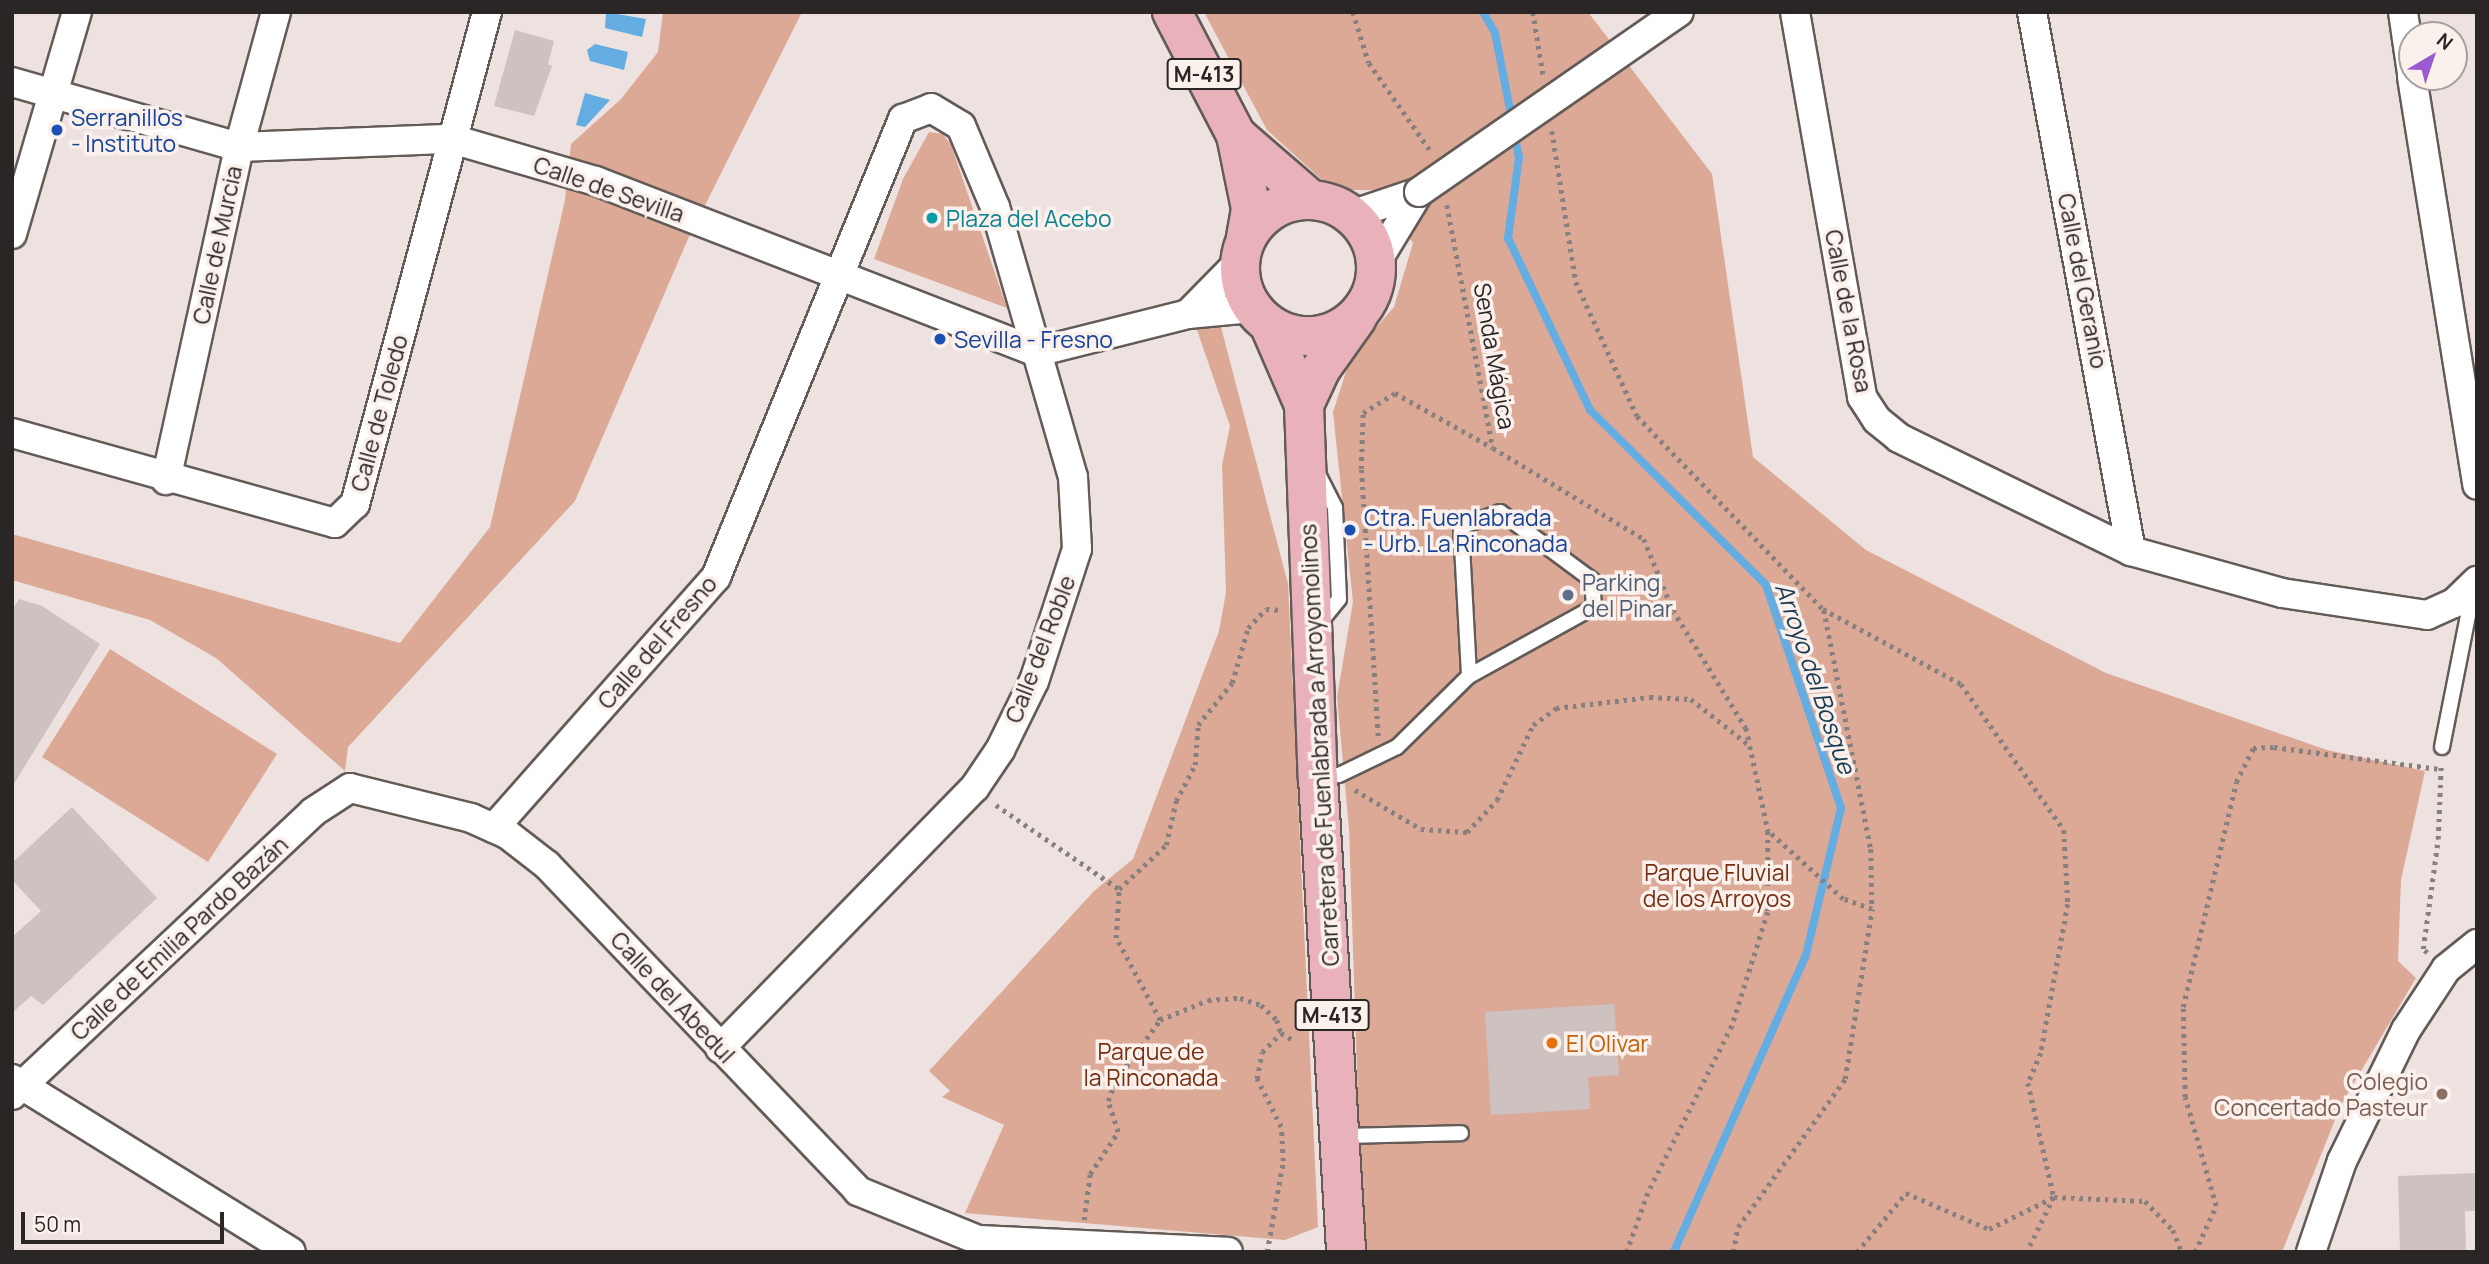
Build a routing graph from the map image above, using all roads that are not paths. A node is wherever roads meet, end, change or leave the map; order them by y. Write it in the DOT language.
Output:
graph roads {
  1 [pos="77,12"];
  2 [pos="276,12"];
  3 [pos="487,12"];
  4 [pos="1172,12"];
  5 [pos="1679,12"];
  6 [pos="1785,12"];
  7 [pos="1795,12"];
  8 [pos="2032,12"];
  9 [pos="1800,40"];
  10 [pos="12,82"];
  11 [pos="2414,91"];
  12 [pos="54,98"];
  13 [pos="1236,135"];
  14 [pos="453,139"];
  15 [pos="239,147"];
  16 [pos="1431,191"];
  17 [pos="1311,200"];
  18 [pos="1351,215"];
  19 [pos="12,234"];
  20 [pos="1243,250"];
  21 [pos="1377,261"];
  22 [pos="842,275"];
  23 [pos="1365,307"];
  24 [pos="1188,314"];
  25 [pos="1261,316"];
  26 [pos="1037,352"];
  27 [pos="1304,405"];
  28 [pos="12,433"];
  29 [pos="166,480"];
  30 [pos="2477,485"];
  31 [pos="2131,551"];
  32 [pos="2475,585"];
  33 [pos="1469,676"];
  34 [pos="2442,747"];
  35 [pos="1328,777"];
  36 [pos="350,788"];
  37 [pos="494,828"];
  38 [pos="2477,944"];
  39 [pos="720,1048"];
  40 [pos="16,1086"];
  41 [pos="1461,1133"];
  42 [pos="1340,1136"];
  43 [pos="976,1246"];
  44 [pos="290,1252"];
  45 [pos="1228,1252"];
  46 [pos="1346,1252"];
  47 [pos="2311,1252"];
  1 -- 12 [label="street"];
  2 -- 15 [label="street, Calle de Murcia"];
  3 -- 14 [label="street, Calle de Toledo"];
  4 -- 13 [label="main road, M-413"];
  5 -- 16 [label="street, bridge"];
  6 -- 9 [label="street, Calle de la Rosa"];
  7 -- 9 [label="street, Calle de la Rosa"];
  8 -- 31 [label="street, Calle del Geranio"];
  9 -- 31 [label="street, Calle de la Rosa"];
  10 -- 12 [label="street, Calle de Sevilla"];
  11 -- 30 [label="street"];
  12 -- 15 [label="street, Calle de Sevilla"];
  12 -- 19 [label="street"];
  13 -- 17 [label="main road, M-413"];
  13 -- 20 [label="main road, M-413"];
  14 -- 15 [label="street, Calle de Sevilla"];
  14 -- 22 [label="street, Calle de Sevilla"];
  14 -- 29 [label="street, Calle de Toledo"];
  15 -- 29 [label="street, Calle de Murcia"];
  16 -- 18 [label="street"];
  16 -- 21 [label="street"];
  17 -- 18 [label="main road, M-413"];
  17 -- 20 [label="main road"];
  18 -- 21 [label="main road"];
  20 -- 24 [label="street"];
  20 -- 25 [label="main road, M-413"];
  21 -- 23 [label="main road, M-413"];
  22 -- 26 [label="street, Calle de Sevilla"];
  22 -- 26 [label="street"];
  22 -- 37 [label="street, Calle del Fresno"];
  23 -- 25 [label="main road"];
  23 -- 27 [label="main road, Carretera de Fuenlabrada a Arroyomolinos / M-413"];
  24 -- 25 [label="street"];
  24 -- 26 [label="street"];
  25 -- 27 [label="main road, Carretera de Fuenlabrada a Arroyomolinos / M-413"];
  26 -- 39 [label="street, Calle del Roble"];
  27 -- 35 [label="main road, Carretera de Fuenlabrada a Arroyomolinos / M-413"];
  28 -- 29 [label="street, Calle de Toledo"];
  31 -- 32 [label="street, Calle de la Rosa"];
  32 -- 34 [label="lane"];
  33 -- 33 [label="lane"];
  33 -- 35 [label="lane"];
  35 -- 42 [label="main road, Carretera de Fuenlabrada a Arroyomolinos / M-413"];
  36 -- 37 [label="street, Calle del Abedul"];
  36 -- 40 [label="street, Calle de Emilia Pardo Bazán"];
  37 -- 39 [label="street, Calle del Abedul"];
  38 -- 47 [label="street"];
  39 -- 43 [label="street, Calle del Abedul"];
  40 -- 44 [label="street"];
  41 -- 42 [label="lane"];
  42 -- 46 [label="main road, Carretera de Fuenlabrada a Arroyomolinos / M-413"];
  43 -- 45 [label="street, Calle del Abedul"];
}
